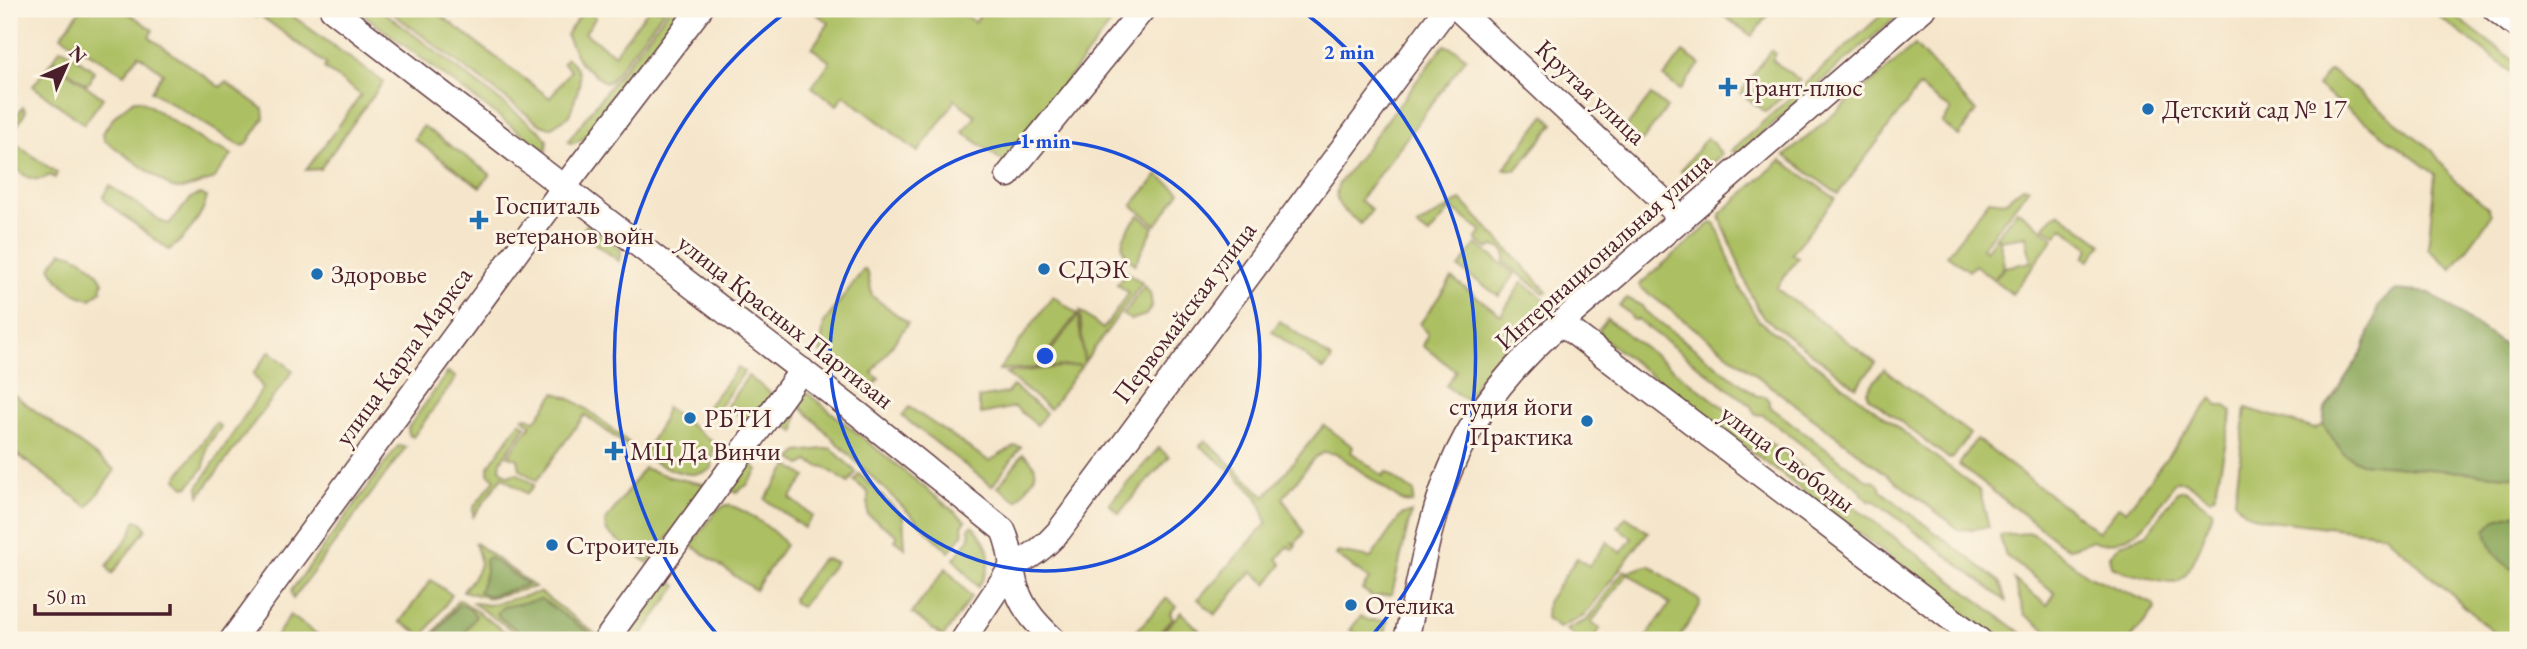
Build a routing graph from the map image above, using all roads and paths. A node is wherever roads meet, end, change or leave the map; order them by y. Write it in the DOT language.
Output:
graph roads {
  1 [pos="332,9"];
  2 [pos="700,9"];
  3 [pos="1143,9"];
  4 [pos="1446,9"];
  5 [pos="1458,9"];
  6 [pos="1923,9"];
  7 [pos="2495,9"];
  8 [pos="2518,27"];
  9 [pos="1008,175"];
  10 [pos="565,186"];
  11 [pos="1683,219"];
  12 [pos="1561,323"];
  13 [pos="802,370"];
  14 [pos="1013,565"];
  15 [pos="232,640"];
  16 [pos="606,640"];
  17 [pos="963,640"];
  18 [pos="1054,640"];
  19 [pos="1406,640"];
  20 [pos="1979,640"];
  1 -- 10 [label="street, улица Красных Партизан"];
  2 -- 10 [label="street, улица Карла Маркса"];
  3 -- 9 [label="street"];
  4 -- 14 [label="street, Первомайская улица"];
  5 -- 11 [label="street, Крутая улица"];
  6 -- 11 [label="street, Интернациональная улица"];
  7 -- 8 [label="street"];
  10 -- 13 [label="street, улица Красных Партизан"];
  10 -- 15 [label="street, улица Карла Маркса"];
  11 -- 12 [label="street, Интернациональная улица"];
  12 -- 19 [label="street, Интернациональная улица"];
  12 -- 20 [label="street, улица Свободы"];
  13 -- 14 [label="street, улица Красных Партизан"];
  13 -- 16 [label="street"];
  14 -- 17 [label="street, Первомайская улица"];
  14 -- 18 [label="street, улица Красных Партизан"];
}
